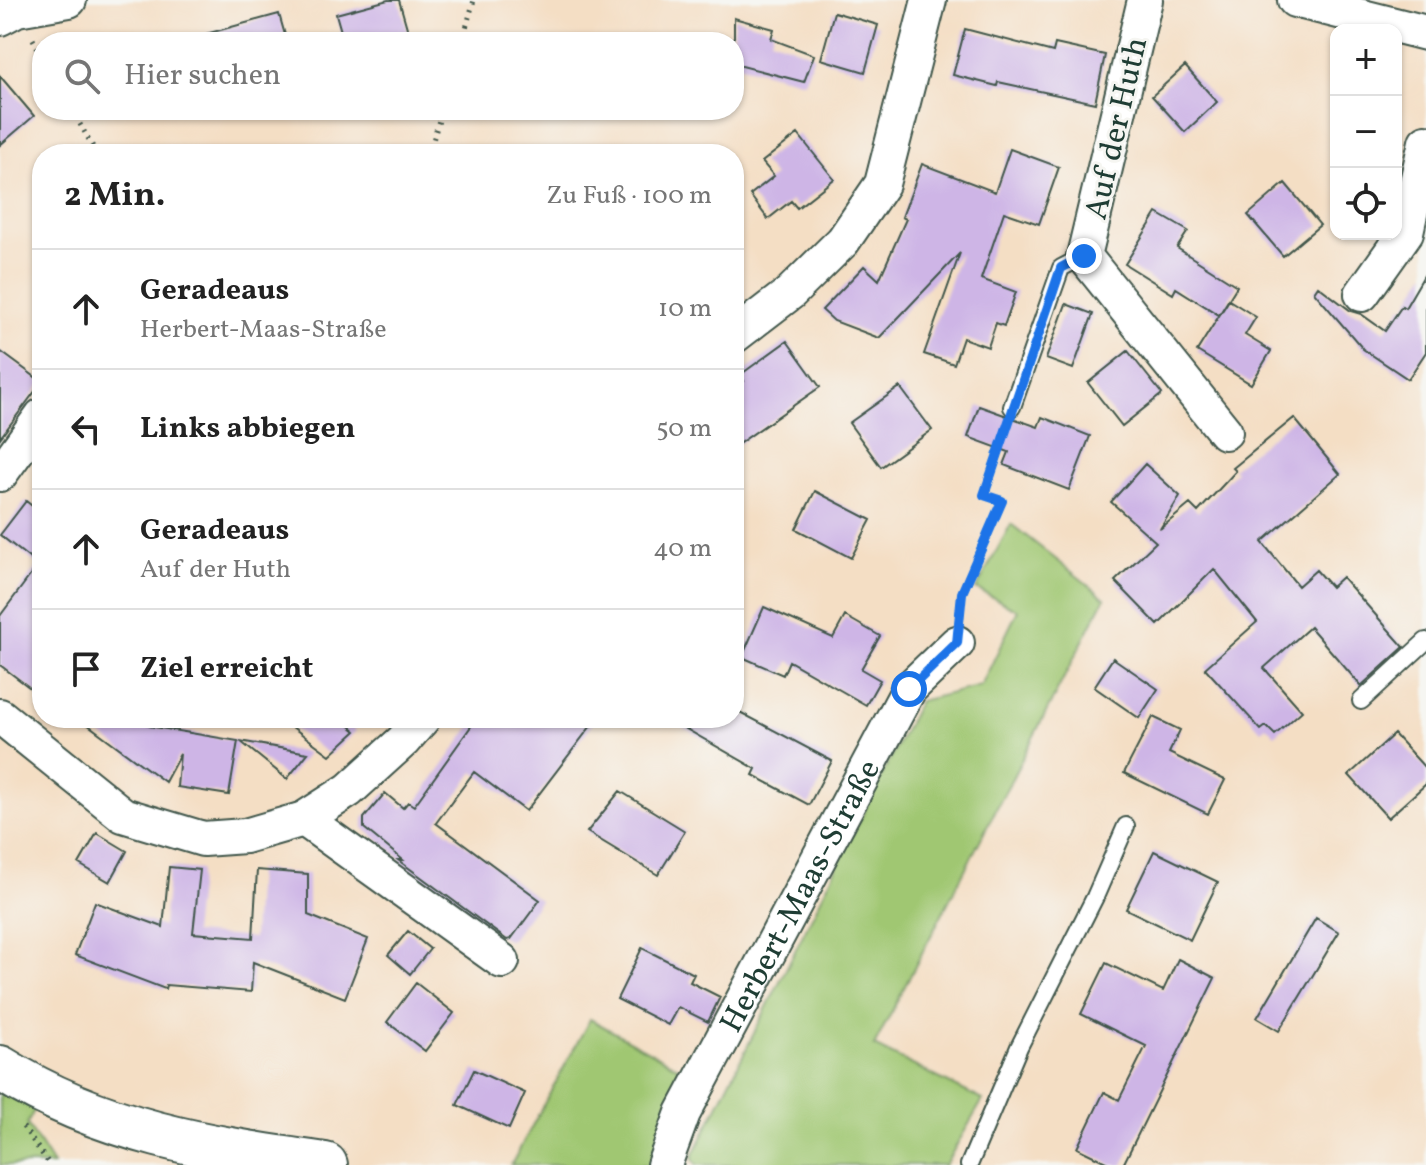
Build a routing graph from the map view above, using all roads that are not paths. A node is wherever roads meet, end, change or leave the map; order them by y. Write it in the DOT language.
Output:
graph roads {
  1 [pos="69,0"];
  2 [pos="929,0"];
  3 [pos="1145,0"];
  4 [pos="1295,0"];
  5 [pos="0,18"];
  6 [pos="1426,33"];
  7 [pos="1426,142"];
  8 [pos="1084,256"];
  9 [pos="1362,294"];
  10 [pos="744,328"];
  11 [pos="1012,407"];
  12 [pos="1225,432"];
  13 [pos="32,436"];
  14 [pos="0,474"];
  15 [pos="1426,641"];
  16 [pos="957,643"];
  17 [pos="1361,701"];
  18 [pos="0,716"];
  19 [pos="414,728"];
  20 [pos="304,819"];
  21 [pos="1126,826"];
  22 [pos="502,961"];
  23 [pos="0,1068"];
  24 [pos="325,1165"];
  25 [pos="664,1165"];
  26 [pos="969,1165"];
  1 -- 5 [label="street"];
  2 -- 10 [label="street"];
  3 -- 8 [label="street, Auf der Huth"];
  4 -- 6 [label="street"];
  7 -- 9 [label="street"];
  8 -- 11 [label="lane, Auf der Huth"];
  8 -- 12 [label="street, Auf der Huth"];
  13 -- 14 [label="street"];
  15 -- 17 [label="lane"];
  16 -- 25 [label="street, Herbert-Maas-Straße"];
  18 -- 20 [label="street"];
  19 -- 20 [label="street"];
  20 -- 22 [label="street"];
  21 -- 26 [label="lane"];
  23 -- 24 [label="main road"];
}
